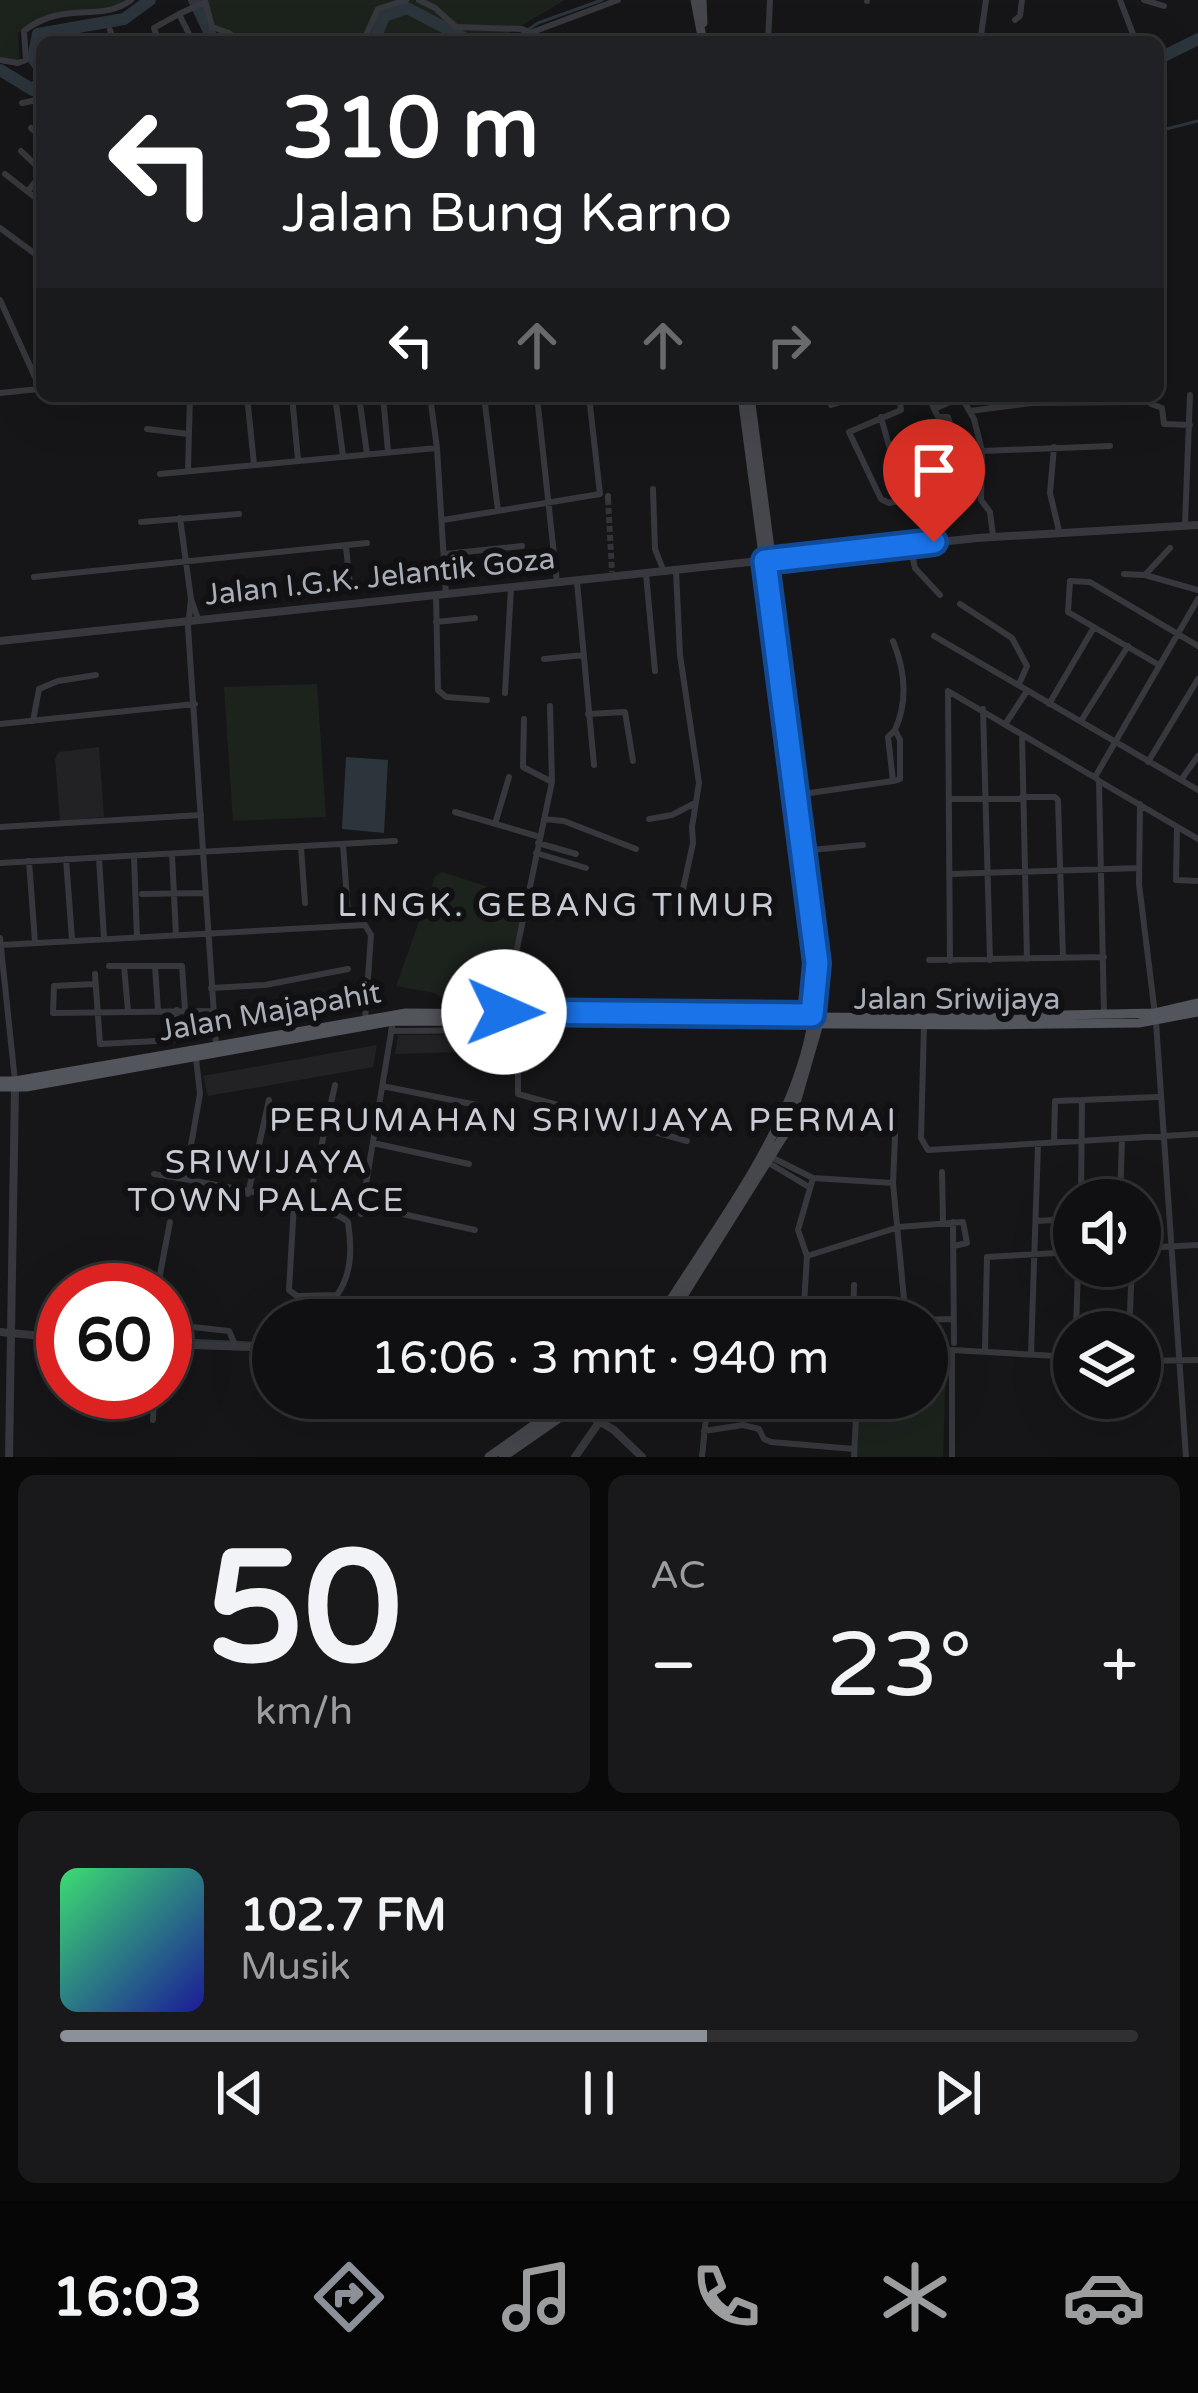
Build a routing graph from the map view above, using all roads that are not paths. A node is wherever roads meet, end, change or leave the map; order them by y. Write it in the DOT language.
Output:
graph roads {
  1 [pos="131,0"];
  2 [pos="406,0"];
  3 [pos="419,0"];
  4 [pos="617,0"];
  5 [pos="699,0"];
  6 [pos="770,0"];
  7 [pos="986,0"];
  8 [pos="1022,0"];
  9 [pos="1120,0"];
  10 [pos="1144,0"];
  11 [pos="204,2"];
  12 [pos="1164,6"];
  13 [pos="179,14"];
  14 [pos="985,17"];
  15 [pos="997,17"];
  16 [pos="1015,20"];
  17 [pos="110,30"];
  18 [pos="112,36"];
  19 [pos="157,36"];
  20 [pos="190,36"];
  21 [pos="232,36"];
  22 [pos="365,36"];
  23 [pos="702,36"];
  24 [pos="768,36"];
  25 [pos="981,36"];
  26 [pos="1134,36"];
  27 [pos="0,60"];
  28 [pos="36,100"];
  29 [pos="22,103"];
  30 [pos="31,128"];
  31 [pos="36,132"];
  32 [pos="21,151"];
  33 [pos="36,166"];
  34 [pos="5,174"];
  35 [pos="36,180"];
  36 [pos="28,191"];
  37 [pos="36,198"];
  38 [pos="0,229"];
  39 [pos="36,255"];
  40 [pos="0,300"];
  41 [pos="36,376"];
  42 [pos="36,389"];
  43 [pos="0,393"];
  44 [pos="1190,395"];
  45 [pos="190,402"];
  46 [pos="248,402"];
  47 [pos="293,402"];
  48 [pos="336,402"];
  49 [pos="360,402"];
  50 [pos="384,402"];
  51 [pos="431,402"];
  52 [pos="485,402"];
  53 [pos="538,402"];
  54 [pos="590,402"];
  55 [pos="747,402"];
  56 [pos="841,402"];
  57 [pos="900,402"];
  58 [pos="931,402"];
  59 [pos="949,402"];
  60 [pos="965,402"];
  61 [pos="1056,402"];
  62 [pos="1151,402"];
  63 [pos="831,405"];
  64 [pos="934,409"];
  65 [pos="970,411"];
  66 [pos="1194,413"];
  67 [pos="881,417"];
  68 [pos="1190,425"];
  69 [pos="146,429"];
  70 [pos="188,434"];
  71 [pos="1111,446"];
  72 [pos="1054,447"];
  73 [pos="436,448"];
  74 [pos="388,452"];
  75 [pos="367,454"];
  76 [pos="981,454"];
  77 [pos="343,456"];
  78 [pos="298,460"];
  79 [pos="254,464"];
  80 [pos="188,470"];
  81 [pos="160,474"];
  82 [pos="652,489"];
  83 [pos="948,491"];
  84 [pos="927,495"];
  85 [pos="550,500"];
  86 [pos="904,500"];
  87 [pos="499,511"];
  88 [pos="239,514"];
  89 [pos="180,518"];
  90 [pos="443,520"];
  91 [pos="141,522"];
  92 [pos="1185,525"];
  93 [pos="1198,525"];
  94 [pos="1059,531"];
  95 [pos="993,536"];
  96 [pos="934,542"];
  97 [pos="367,543"];
  98 [pos="346,545"];
  99 [pos="910,545"];
  100 [pos="523,546"];
  101 [pos="1170,548"];
  102 [pos="445,554"];
  103 [pos="184,561"];
  104 [pos="769,561"];
  105 [pos="676,571"];
  106 [pos="664,572"];
  107 [pos="646,574"];
  108 [pos="1124,574"];
  109 [pos="1145,575"];
  110 [pos="34,577"];
  111 [pos="578,582"];
  112 [pos="556,583"];
  113 [pos="350,585"];
  114 [pos="511,588"];
  115 [pos="1198,590"];
  116 [pos="940,595"];
  117 [pos="441,596"];
  118 [pos="1198,599"];
  119 [pos="960,604"];
  120 [pos="475,618"];
  121 [pos="193,620"];
  122 [pos="436,622"];
  123 [pos="1093,628"];
  124 [pos="934,635"];
  125 [pos="1177,635"];
  126 [pos="0,640"];
  127 [pos="893,641"];
  128 [pos="1128,646"];
  129 [pos="1198,646"];
  130 [pos="584,655"];
  131 [pos="544,659"];
  132 [pos="1159,665"];
  133 [pos="655,671"];
  134 [pos="96,675"];
  135 [pos="1198,680"];
  136 [pos="1019,684"];
  137 [pos="1028,689"];
  138 [pos="505,693"];
  139 [pos="487,700"];
  140 [pos="195,704"];
  141 [pos="1049,704"];
  142 [pos="550,706"];
  143 [pos="983,709"];
  144 [pos="588,714"];
  145 [pos="524,719"];
  146 [pos="33,721"];
  147 [pos="1081,722"];
  148 [pos="1006,723"];
  149 [pos="0,724"];
  150 [pos="789,726"];
  151 [pos="1022,735"];
  152 [pos="1113,741"];
  153 [pos="1198,756"];
  154 [pos="633,760"];
  155 [pos="1148,762"];
  156 [pos="594,765"];
  157 [pos="509,777"];
  158 [pos="1097,779"];
  159 [pos="1181,780"];
  160 [pos="551,786"];
  161 [pos="1198,790"];
  162 [pos="698,792"];
  163 [pos="803,794"];
  164 [pos="1022,798"];
  165 [pos="985,799"];
  166 [pos="950,800"];
  167 [pos="1140,804"];
  168 [pos="455,812"];
  169 [pos="201,815"];
  170 [pos="544,819"];
  171 [pos="650,819"];
  172 [pos="494,824"];
  173 [pos="1177,825"];
  174 [pos="0,826"];
  175 [pos="1198,839"];
  176 [pos="539,840"];
  177 [pos="395,841"];
  178 [pos="343,844"];
  179 [pos="862,845"];
  180 [pos="302,847"];
  181 [pos="636,849"];
  182 [pos="811,850"];
  183 [pos="202,853"];
  184 [pos="536,853"];
  185 [pos="576,854"];
  186 [pos="172,855"];
  187 [pos="134,857"];
  188 [pos="99,858"];
  189 [pos="66,859"];
  190 [pos="29,862"];
  191 [pos="0,863"];
  192 [pos="586,868"];
  193 [pos="1140,868"];
  194 [pos="1061,870"];
  195 [pos="1101,870"];
  196 [pos="1024,872"];
  197 [pos="987,873"];
  198 [pos="810,874"];
  199 [pos="951,874"];
  200 [pos="1198,881"];
  201 [pos="683,889"];
  202 [pos="205,893"];
  203 [pos="142,894"];
  204 [pos="174,895"];
  205 [pos="305,904"];
  206 [pos="348,913"];
  207 [pos="207,934"];
  208 [pos="176,936"];
  209 [pos="137,938"];
  210 [pos="104,939"];
  211 [pos="72,940"];
  212 [pos="0,941"];
  213 [pos="35,942"];
  214 [pos="1104,957"];
  215 [pos="1063,958"];
  216 [pos="1027,959"];
  217 [pos="990,960"];
  218 [pos="929,961"];
  219 [pos="950,961"];
  220 [pos="154,965"];
  221 [pos="109,966"];
  222 [pos="124,966"];
  223 [pos="348,969"];
  224 [pos="95,974"];
  225 [pos="95,984"];
  226 [pos="211,988"];
  227 [pos="1198,1007"];
  228 [pos="158,1010"];
  229 [pos="181,1010"];
  230 [pos="128,1011"];
  231 [pos="212,1011"];
  232 [pos="97,1013"];
  233 [pos="502,1017"];
  234 [pos="1155,1018"];
  235 [pos="815,1019"];
  236 [pos="1104,1019"];
  237 [pos="365,1020"];
  238 [pos="985,1021"];
  239 [pos="522,1022"];
  240 [pos="925,1025"];
  241 [pos="392,1026"];
  242 [pos="4,1027"];
  243 [pos="288,1038"];
  244 [pos="216,1047"];
  245 [pos="196,1058"];
  246 [pos="0,1084"];
  247 [pos="15,1084"];
  248 [pos="335,1085"];
  249 [pos="382,1086"];
  250 [pos="1160,1097"];
  251 [pos="269,1100"];
  252 [pos="1082,1100"];
  253 [pos="477,1106"];
  254 [pos="896,1115"];
  255 [pos="782,1131"];
  256 [pos="1198,1134"];
  257 [pos="1162,1135"];
  258 [pos="1122,1139"];
  259 [pos="687,1141"];
  260 [pos="1084,1141"];
  261 [pos="373,1143"];
  262 [pos="1054,1143"];
  263 [pos="1038,1145"];
  264 [pos="769,1160"];
  265 [pos="469,1164"];
  266 [pos="942,1172"];
  267 [pos="154,1174"];
  268 [pos="185,1179"];
  269 [pos="1083,1179"];
  270 [pos="1121,1179"];
  271 [pos="811,1182"];
  272 [pos="892,1183"];
  273 [pos="248,1194"];
  274 [pos="294,1203"];
  275 [pos="308,1205"];
  276 [pos="1053,1220"];
  277 [pos="1035,1221"];
  278 [pos="170,1222"];
  279 [pos="943,1222"];
  280 [pos="953,1222"];
  281 [pos="899,1227"];
  282 [pos="719,1229"];
  283 [pos="475,1230"];
  284 [pos="1198,1245"];
  285 [pos="954,1246"];
  286 [pos="1172,1246"];
  287 [pos="1161,1247"];
  288 [pos="1053,1253"];
  289 [pos="1034,1254"];
  290 [pos="807,1256"];
  291 [pos="162,1263"];
  292 [pos="854,1286"];
  293 [pos="672,1299"];
  294 [pos="680,1299"];
  295 [pos="804,1299"];
  296 [pos="854,1299"];
  297 [pos="904,1299"];
  298 [pos="948,1318"];
  299 [pos="953,1318"];
  300 [pos="192,1327"];
  301 [pos="5,1332"];
  302 [pos="36,1335"];
  303 [pos="234,1342"];
  304 [pos="192,1343"];
  305 [pos="954,1343"];
  306 [pos="252,1345"];
  307 [pos="985,1349"];
  308 [pos="1030,1354"];
  309 [pos="1053,1356"];
  310 [pos="1198,1360"];
  311 [pos="1161,1361"];
  312 [pos="1182,1361"];
  313 [pos="546,1419"];
  314 [pos="597,1419"];
  315 [pos="705,1419"];
  316 [pos="856,1419"];
  317 [pos="600,1421"];
  318 [pos="704,1431"];
  319 [pos="506,1452"];
  320 [pos="854,1453"];
  321 [pos="9,1457"];
  322 [pos="489,1457"];
  323 [pos="575,1457"];
  324 [pos="642,1457"];
  325 [pos="702,1457"];
  326 [pos="952,1457"];
  327 [pos="1186,1457"];
  1 -- 27 [label="street"];
  2 -- 22 [label="street"];
  3 -- 4 [label="street"];
  5 -- 23 [label="main road"];
  6 -- 24 [label="street"];
  7 -- 14 [label="street"];
  8 -- 16 [label="street"];
  9 -- 26 [label="street"];
  10 -- 12 [label="street"];
  11 -- 13 [label="street"];
  11 -- 21 [label="street"];
  13 -- 19 [label="street"];
  13 -- 20 [label="street"];
  14 -- 15 [label="street"];
  14 -- 25 [label="street"];
  17 -- 18 [label="street"];
  28 -- 29 [label="street"];
  30 -- 31 [label="street"];
  32 -- 33 [label="street"];
  34 -- 36 [label="street"];
  35 -- 36 [label="street"];
  36 -- 37 [label="street"];
  38 -- 39 [label="street"];
  40 -- 41 [label="street"];
  42 -- 43 [label="street"];
  44 -- 66 [label="street"];
  45 -- 70 [label="street"];
  46 -- 79 [label="street"];
  47 -- 78 [label="street"];
  48 -- 77 [label="street"];
  49 -- 75 [label="street"];
  50 -- 74 [label="street"];
  51 -- 73 [label="street"];
  52 -- 87 [label="street"];
  53 -- 85 [label="street"];
  54 -- 85 [label="street"];
  55 -- 104 [label="main road"];
  56 -- 63 [label="street"];
  57 -- 67 [label="street"];
  58 -- 64 [label="street"];
  59 -- 64 [label="street"];
  60 -- 65 [label="street"];
  61 -- 65 [label="street"];
  62 -- 68 [label="street"];
  64 -- 76 [label="street"];
  65 -- 76 [label="street"];
  66 -- 68 [label="street"];
  67 -- 86 [label="street"];
  67 -- 86 [label="street"];
  68 -- 92 [label="street"];
  69 -- 70 [label="street"];
  70 -- 80 [label="street"];
  71 -- 72 [label="street"];
  72 -- 76 [label="street"];
  72 -- 94 [label="street"];
  73 -- 74 [label="street"];
  73 -- 90 [label="street"];
  74 -- 75 [label="street"];
  75 -- 77 [label="street"];
  76 -- 95 [label="street"];
  77 -- 78 [label="street"];
  78 -- 79 [label="street"];
  79 -- 80 [label="street"];
  80 -- 81 [label="street"];
  82 -- 106 [label="street"];
  83 -- 84 [label="street"];
  84 -- 86 [label="street"];
  84 -- 96 [label="street"];
  85 -- 87 [label="street"];
  85 -- 112 [label="street"];
  87 -- 90 [label="street"];
  88 -- 89 [label="street"];
  89 -- 91 [label="street"];
  89 -- 103 [label="street"];
  90 -- 102 [label="street"];
  92 -- 93 [label="street, Jalan I.G.K. Jelantik Goza"];
  92 -- 94 [label="street, Jalan I.G.K. Jelantik Goza"];
  94 -- 95 [label="street, Jalan I.G.K. Jelantik Goza"];
  95 -- 96 [label="street, Jalan I.G.K. Jelantik Goza"];
  96 -- 99 [label="street, Jalan I.G.K. Jelantik Goza"];
  97 -- 98 [label="street"];
  98 -- 103 [label="street"];
  98 -- 113 [label="street"];
  99 -- 104 [label="street, Jalan I.G.K. Jelantik Goza"];
  99 -- 116 [label="street"];
  100 -- 102 [label="street"];
  101 -- 109 [label="street"];
  102 -- 117 [label="street"];
  103 -- 110 [label="street"];
  103 -- 121 [label="street"];
  104 -- 105 [label="street, Jalan I.G.K. Jelantik Goza"];
  104 -- 150 [label="main road"];
  105 -- 106 [label="street, Jalan I.G.K. Jelantik Goza"];
  105 -- 162 [label="street"];
  106 -- 107 [label="street, Jalan I.G.K. Jelantik Goza"];
  107 -- 111 [label="street, Jalan I.G.K. Jelantik Goza"];
  107 -- 133 [label="street"];
  108 -- 109 [label="street"];
  109 -- 115 [label="street"];
  111 -- 112 [label="street, Jalan I.G.K. Jelantik Goza"];
  111 -- 130 [label="street"];
  112 -- 114 [label="street, Jalan I.G.K. Jelantik Goza"];
  114 -- 117 [label="street, Jalan I.G.K. Jelantik Goza"];
  114 -- 138 [label="street"];
  117 -- 121 [label="street, Jalan I.G.K. Jelantik Goza"];
  117 -- 122 [label="street"];
  118 -- 125 [label="street"];
  119 -- 136 [label="street"];
  120 -- 122 [label="street"];
  121 -- 126 [label="street, Jalan I.G.K. Jelantik Goza"];
  121 -- 140 [label="street"];
  122 -- 139 [label="street"];
  123 -- 125 [label="street"];
  123 -- 128 [label="street"];
  123 -- 141 [label="street"];
  124 -- 136 [label="street"];
  125 -- 129 [label="street"];
  125 -- 132 [label="street"];
  127 -- 163 [label="street"];
  128 -- 132 [label="street"];
  128 -- 147 [label="street"];
  130 -- 131 [label="street"];
  130 -- 144 [label="street"];
  132 -- 152 [label="street"];
  134 -- 146 [label="street"];
  135 -- 155 [label="street"];
  136 -- 137 [label="street"];
  137 -- 141 [label="street"];
  137 -- 148 [label="street"];
  140 -- 146 [label="street"];
  140 -- 169 [label="street"];
  141 -- 147 [label="street"];
  142 -- 160 [label="street"];
  143 -- 148 [label="street"];
  143 -- 165 [label="street"];
  143 -- 166 [label="street"];
  144 -- 154 [label="street"];
  144 -- 156 [label="street"];
  145 -- 160 [label="street"];
  146 -- 149 [label="street"];
  147 -- 152 [label="street"];
  148 -- 151 [label="street"];
  150 -- 163 [label="main road"];
  150 -- 198 [label="main road"];
  151 -- 158 [label="street"];
  151 -- 164 [label="street"];
  152 -- 155 [label="street"];
  152 -- 158 [label="street"];
  153 -- 159 [label="street"];
  155 -- 159 [label="street"];
  157 -- 172 [label="street"];
  158 -- 167 [label="street"];
  158 -- 195 [label="street"];
  159 -- 161 [label="street"];
  160 -- 170 [label="street"];
  162 -- 171 [label="street"];
  162 -- 201 [label="street"];
  163 -- 182 [label="main road"];
  164 -- 165 [label="street"];
  164 -- 194 [label="street"];
  164 -- 196 [label="street"];
  165 -- 166 [label="street"];
  165 -- 197 [label="street"];
  166 -- 199 [label="street"];
  167 -- 173 [label="street"];
  167 -- 193 [label="street"];
  168 -- 172 [label="street"];
  169 -- 174 [label="street"];
  169 -- 183 [label="street"];
  170 -- 176 [label="street"];
  170 -- 181 [label="street"];
  172 -- 176 [label="street"];
  173 -- 175 [label="street"];
  173 -- 200 [label="street"];
  176 -- 184 [label="street"];
  176 -- 185 [label="street"];
  177 -- 178 [label="street"];
  178 -- 180 [label="street"];
  178 -- 206 [label="street"];
  179 -- 182 [label="street"];
  180 -- 183 [label="street"];
  180 -- 205 [label="street"];
  182 -- 198 [label="main road"];
  183 -- 186 [label="street"];
  183 -- 202 [label="street"];
  184 -- 192 [label="street"];
  184 -- 233 [label="street"];
  186 -- 187 [label="street"];
  186 -- 204 [label="street"];
  187 -- 188 [label="street"];
  187 -- 209 [label="street"];
  188 -- 189 [label="street"];
  188 -- 210 [label="street"];
  189 -- 190 [label="street"];
  189 -- 211 [label="street"];
  190 -- 191 [label="street"];
  190 -- 213 [label="street"];
  193 -- 195 [label="street"];
  193 -- 234 [label="street"];
  194 -- 195 [label="street"];
  194 -- 196 [label="street"];
  194 -- 215 [label="street"];
  195 -- 214 [label="street"];
  196 -- 197 [label="street"];
  196 -- 216 [label="street"];
  197 -- 199 [label="street"];
  197 -- 217 [label="street"];
  198 -- 235 [label="main road"];
  199 -- 219 [label="street"];
  202 -- 204 [label="street"];
  202 -- 207 [label="street"];
  203 -- 204 [label="street"];
  204 -- 208 [label="street"];
  207 -- 208 [label="street"];
  207 -- 226 [label="street"];
  207 -- 237 [label="street"];
  208 -- 209 [label="street"];
  209 -- 210 [label="street"];
  210 -- 211 [label="street"];
  211 -- 213 [label="street"];
  212 -- 213 [label="street"];
  212 -- 242 [label="street"];
  214 -- 215 [label="street"];
  214 -- 236 [label="street"];
  215 -- 216 [label="street"];
  216 -- 217 [label="street"];
  217 -- 219 [label="street"];
  218 -- 219 [label="street"];
  220 -- 222 [label="street"];
  220 -- 228 [label="street"];
  220 -- 229 [label="street"];
  221 -- 222 [label="street"];
  222 -- 230 [label="street"];
  223 -- 226 [label="street"];
  224 -- 225 [label="street"];
  225 -- 232 [label="street"];
  225 -- 232 [label="street"];
  226 -- 231 [label="street"];
  227 -- 234 [label="main road, Jalan Sriwijaya"];
  228 -- 229 [label="street"];
  228 -- 230 [label="street"];
  229 -- 231 [label="street"];
  229 -- 232 [label="street"];
  230 -- 232 [label="street"];
  231 -- 244 [label="street"];
  233 -- 237 [label="main road, Jalan Majapahit"];
  233 -- 239 [label="main road, Jalan Sriwijaya"];
  233 -- 241 [label="main road, Jalan Sriwijaya"];
  234 -- 236 [label="main road, Jalan Sriwijaya"];
  234 -- 250 [label="street"];
  235 -- 238 [label="main road"];
  235 -- 239 [label="main road, Jalan Sriwijaya"];
  235 -- 240 [label="main road, Jalan Sriwijaya"];
  235 -- 255 [label="main road"];
  236 -- 238 [label="main road, Jalan Sriwijaya"];
  237 -- 243 [label="main road, Jalan Majapahit"];
  238 -- 240 [label="main road, Jalan Sriwijaya"];
  239 -- 241 [label="street"];
  239 -- 259 [label="street"];
  240 -- 263 [label="street"];
  241 -- 243 [label="main road, Jalan Sriwijaya"];
  241 -- 249 [label="street"];
  242 -- 247 [label="street"];
  243 -- 244 [label="main road, Jalan Majapahit"];
  243 -- 245 [label="main road, Jalan Sriwijaya"];
  244 -- 247 [label="main road, Jalan Majapahit"];
  245 -- 247 [label="main road, Jalan Sriwijaya"];
  245 -- 268 [label="street"];
  246 -- 247 [label="main road, Jalan Majapahit"];
  247 -- 301 [label="street"];
  248 -- 275 [label="street"];
  249 -- 253 [label="street"];
  249 -- 261 [label="street"];
  250 -- 252 [label="street"];
  250 -- 257 [label="street"];
  251 -- 273 [label="street"];
  252 -- 260 [label="street"];
  252 -- 262 [label="street"];
  254 -- 272 [label="street"];
  255 -- 264 [label="main road"];
  255 -- 282 [label="main road"];
  256 -- 257 [label="street"];
  257 -- 258 [label="street"];
  257 -- 286 [label="street"];
  258 -- 260 [label="street"];
  258 -- 270 [label="street"];
  260 -- 262 [label="street"];
  260 -- 269 [label="street"];
  261 -- 265 [label="street"];
  261 -- 283 [label="street"];
  262 -- 263 [label="street"];
  263 -- 277 [label="street"];
  264 -- 271 [label="street"];
  264 -- 271 [label="street"];
  264 -- 282 [label="main road"];
  266 -- 279 [label="street"];
  267 -- 268 [label="street"];
  268 -- 273 [label="street"];
  271 -- 272 [label="street"];
  271 -- 290 [label="street"];
  272 -- 281 [label="street"];
  273 -- 274 [label="street"];
  274 -- 275 [label="street"];
  274 -- 275 [label="street"];
  276 -- 277 [label="street"];
  277 -- 289 [label="street"];
  278 -- 291 [label="street"];
  279 -- 280 [label="street"];
  279 -- 281 [label="street"];
  280 -- 285 [label="street"];
  280 -- 285 [label="street"];
  281 -- 290 [label="street"];
  281 -- 297 [label="street"];
  282 -- 293 [label="main road"];
  282 -- 294 [label="main road"];
  284 -- 286 [label="street"];
  285 -- 299 [label="street"];
  286 -- 287 [label="street"];
  286 -- 312 [label="street"];
  288 -- 289 [label="street"];
  289 -- 307 [label="street"];
  289 -- 308 [label="street"];
  290 -- 295 [label="street"];
  292 -- 296 [label="street"];
  298 -- 299 [label="street"];
  299 -- 305 [label="street"];
  300 -- 303 [label="street"];
  301 -- 302 [label="street"];
  301 -- 321 [label="street"];
  303 -- 304 [label="street"];
  303 -- 306 [label="street"];
  307 -- 308 [label="street"];
  307 -- 326 [label="street"];
  308 -- 309 [label="street"];
  310 -- 312 [label="street"];
  311 -- 312 [label="street"];
  312 -- 327 [label="street"];
  313 -- 319 [label="main road"];
  314 -- 317 [label="street"];
  315 -- 318 [label="street"];
  316 -- 320 [label="street"];
  317 -- 323 [label="street"];
  317 -- 324 [label="street"];
  318 -- 320 [label="street"];
  318 -- 325 [label="street"];
  319 -- 322 [label="main road"];
}
